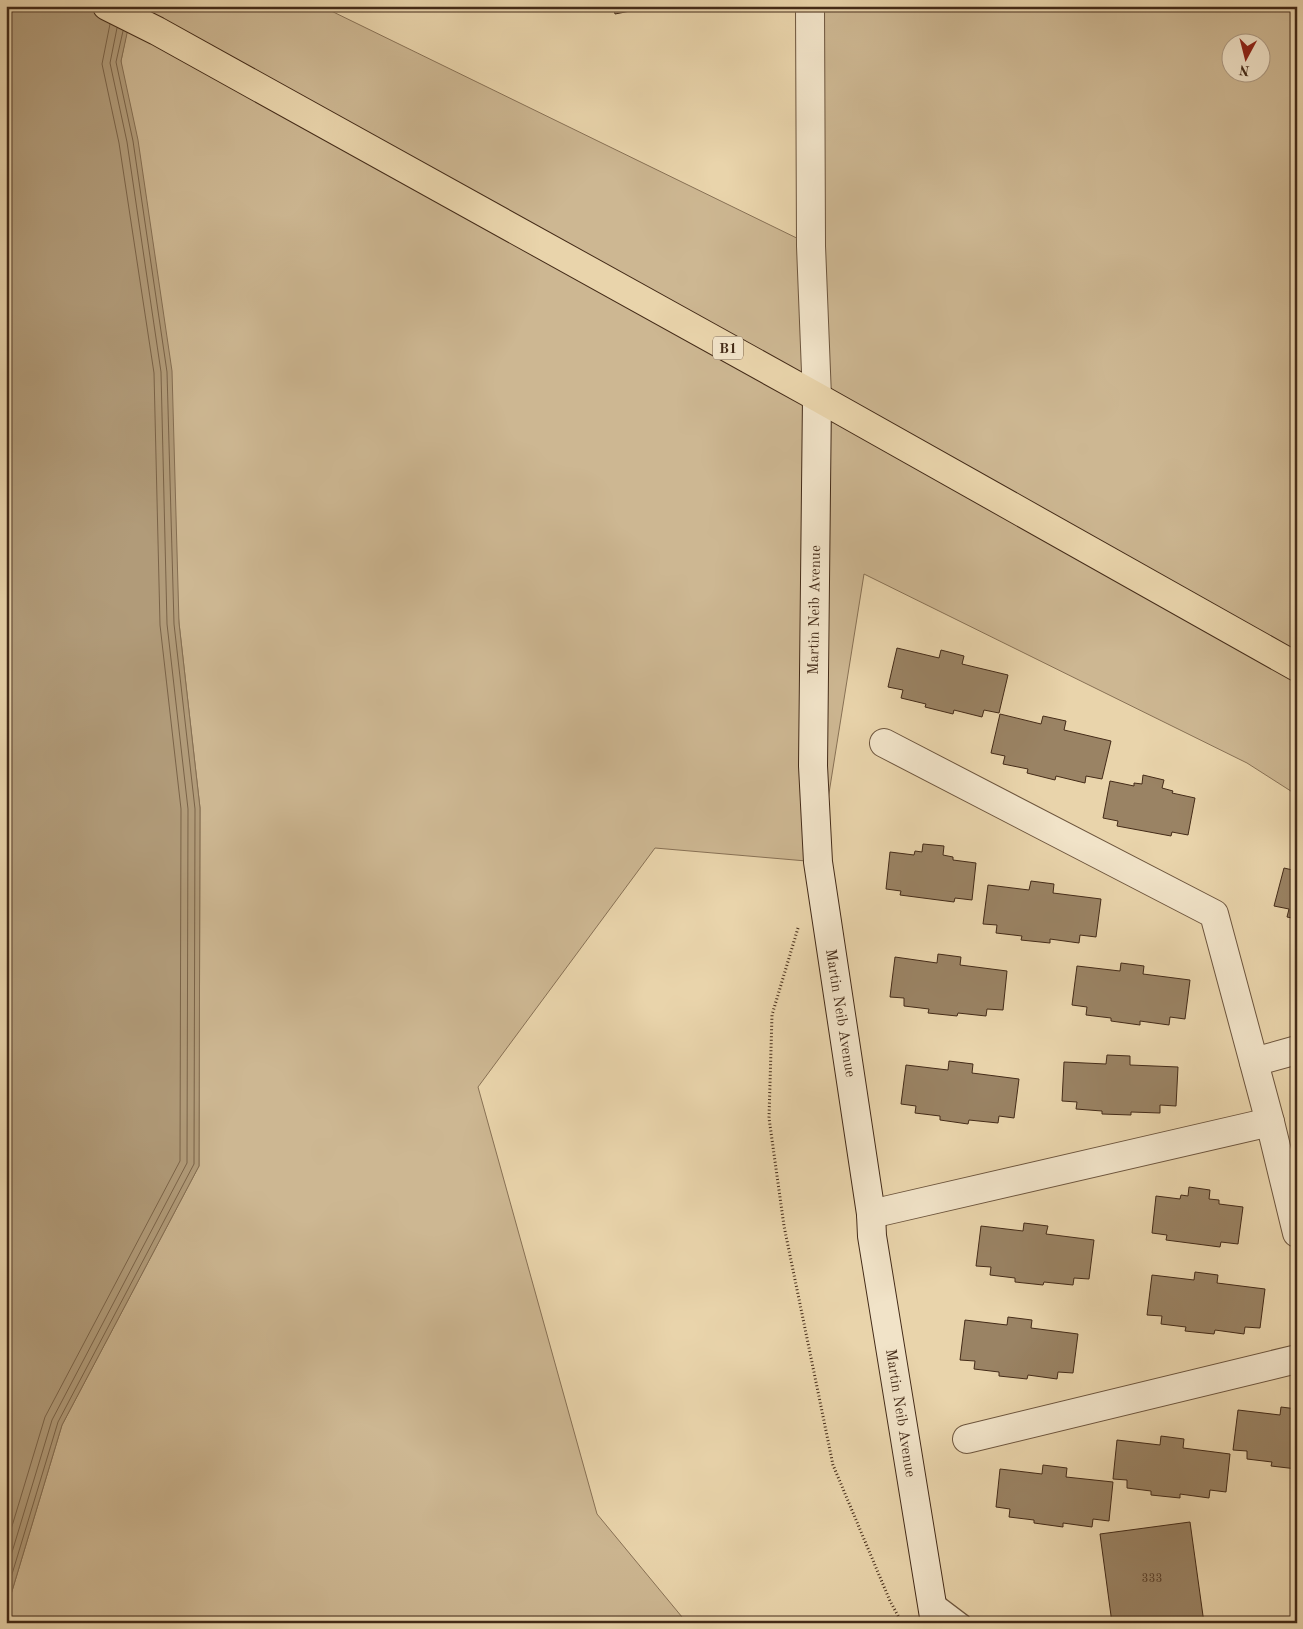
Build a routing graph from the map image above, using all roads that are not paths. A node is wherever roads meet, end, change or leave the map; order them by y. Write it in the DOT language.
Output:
graph roads {
  1 [pos="107,6"];
  2 [pos="810,6"];
  3 [pos="817,397"];
  4 [pos="1297,668"];
  5 [pos="884,743"];
  6 [pos="1297,1050"];
  7 [pos="1254,1062"];
  8 [pos="1270,1122"];
  9 [pos="871,1214"];
  10 [pos="1297,1233"];
  11 [pos="1297,1359"];
  12 [pos="967,1439"];
  13 [pos="933,1610"];
  14 [pos="963,1623"];
  1 -- 3 [label="highway, B1"];
  2 -- 3 [label="street, Martin Neib Avenue"];
  3 -- 4 [label="highway, B1"];
  3 -- 9 [label="street, Martin Neib Avenue"];
  5 -- 7 [label="street"];
  6 -- 7 [label="street"];
  7 -- 8 [label="street"];
  8 -- 9 [label="street"];
  8 -- 10 [label="street"];
  9 -- 13 [label="street, Martin Neib Avenue"];
  11 -- 12 [label="street"];
  13 -- 14 [label="lane"];
}
